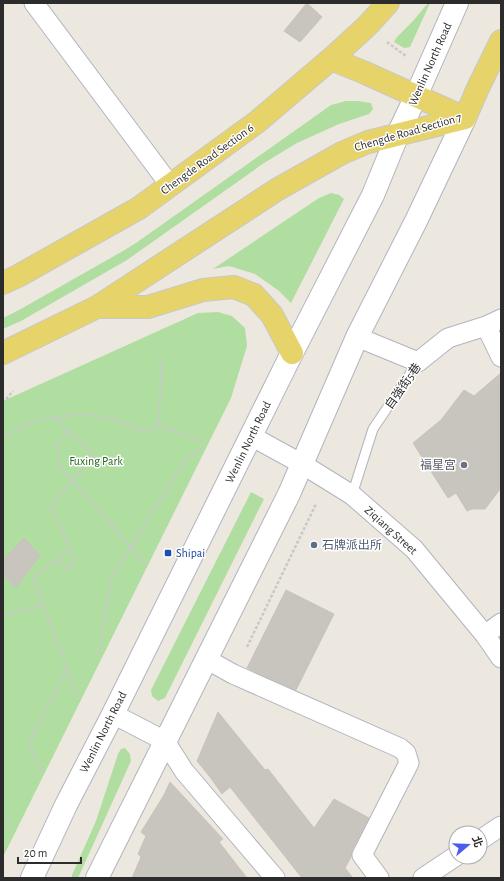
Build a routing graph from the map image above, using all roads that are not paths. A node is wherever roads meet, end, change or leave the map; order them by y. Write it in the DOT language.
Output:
graph roads {
  1 [pos="34,3"];
  2 [pos="388,3"];
  3 [pos="457,3"];
  4 [pos="501,41"];
  5 [pos="331,59"];
  6 [pos="416,96"];
  7 [pos="465,118"];
  8 [pos="398,134"];
  9 [pos="170,185"];
  10 [pos="3,283"];
  11 [pos="97,308"];
  12 [pos="493,322"];
  13 [pos="357,337"];
  14 [pos="3,353"];
  15 [pos="292,353"];
  16 [pos="501,358"];
  17 [pos="418,362"];
  18 [pos="251,436"];
  19 [pos="302,464"];
  20 [pos="352,495"];
  21 [pos="501,623"];
  22 [pos="485,635"];
  23 [pos="501,658"];
  24 [pos="206,659"];
  25 [pos="113,714"];
  26 [pos="165,741"];
  27 [pos="501,826"];
  28 [pos="488,835"];
  29 [pos="448,861"];
  30 [pos="32,878"];
  31 [pos="97,878"];
  32 [pos="275,878"];
  33 [pos="379,878"];
  34 [pos="423,878"];
  1 -- 9 [label="street"];
  2 -- 5 [label="main road, Chengde Road Section 6"];
  3 -- 6 [label="main road, Wenlin North Road"];
  4 -- 7 [label="main road, Chengde Road Section 7"];
  5 -- 6 [label="main road"];
  5 -- 9 [label="main road, Chengde Road Section 6"];
  6 -- 7 [label="main road"];
  6 -- 8 [label="main road, Wenlin North Road"];
  7 -- 8 [label="main road, Chengde Road Section 7"];
  7 -- 13 [label="main road"];
  8 -- 11 [label="main road, Chengde Road Section 7"];
  8 -- 15 [label="main road, Wenlin North Road"];
  9 -- 10 [label="main road, Chengde Road Section 6"];
  11 -- 14 [label="main road"];
  11 -- 15 [label="main road"];
  12 -- 16 [label="street"];
  12 -- 17 [label="street, 自強街5巷"];
  13 -- 17 [label="street"];
  13 -- 19 [label="main road"];
  15 -- 18 [label="main road, Wenlin North Road"];
  17 -- 20 [label="lane, 自強街5巷"];
  18 -- 19 [label="street, Ziqiang Street"];
  18 -- 25 [label="main road, Wenlin North Road"];
  19 -- 20 [label="street, Ziqiang Street"];
  19 -- 24 [label="main road"];
  20 -- 22 [label="street, Ziqiang Street"];
  21 -- 22 [label="street"];
  22 -- 23 [label="street, Ziqiang Street"];
  24 -- 26 [label="main road"];
  24 -- 33 [label="street"];
  25 -- 26 [label="street"];
  25 -- 30 [label="main road, Wenlin North Road"];
  26 -- 31 [label="main road"];
  26 -- 32 [label="street"];
  27 -- 28 [label="street"];
  29 -- 34 [label="street"];
}
